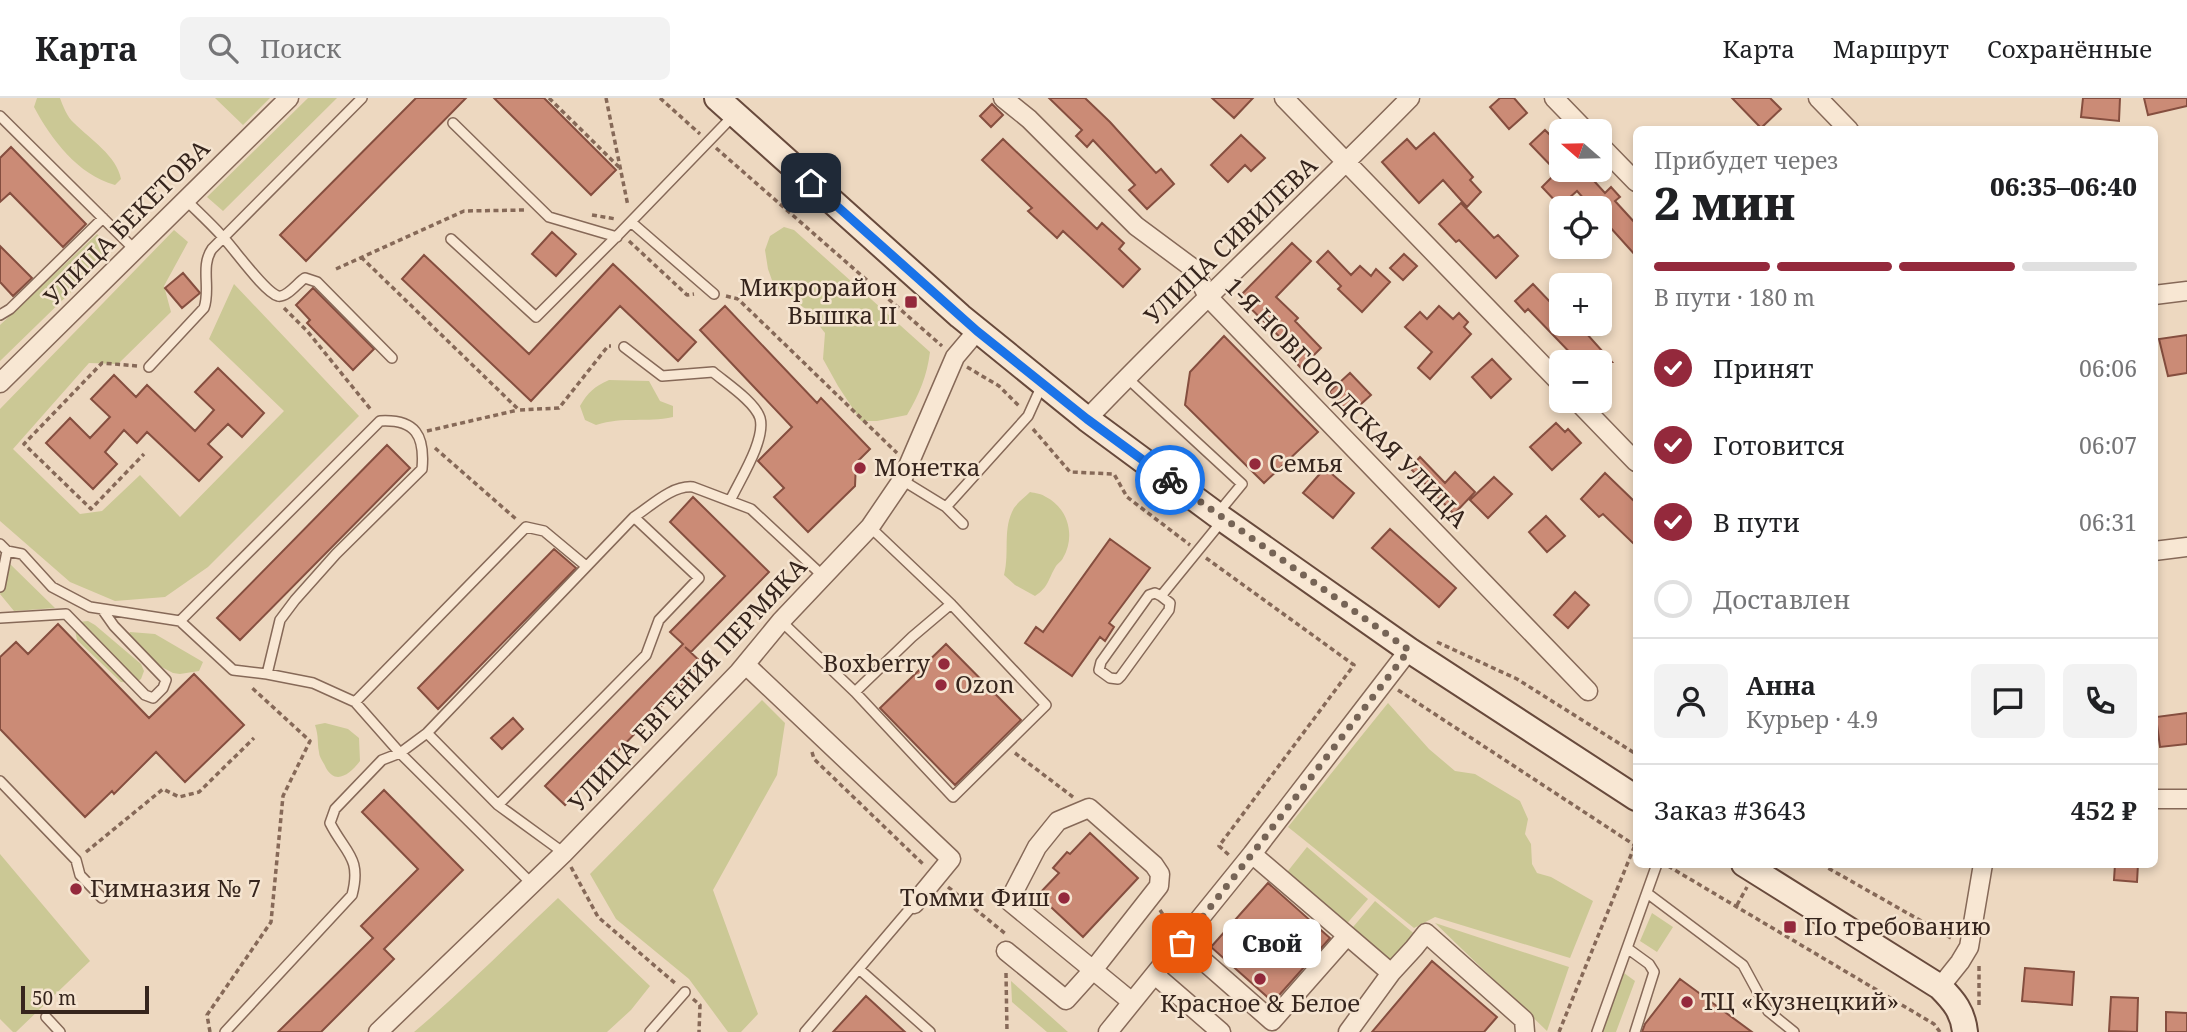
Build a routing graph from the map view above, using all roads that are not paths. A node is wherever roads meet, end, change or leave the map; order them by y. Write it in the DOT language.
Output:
graph roads {
  1 [pos="289,98"];
  2 [pos="362,98"];
  3 [pos="1003,98"];
  4 [pos="1284,98"];
  5 [pos="1410,98"];
  6 [pos="1554,98"];
  7 [pos="1818,98"];
  8 [pos="725,106"];
  9 [pos="0,116"];
  10 [pos="1574,119"];
  11 [pos="453,123"];
  12 [pos="1845,126"];
  13 [pos="1612,157"];
  14 [pos="1347,162"];
  15 [pos="1633,179"];
  16 [pos="186,200"];
  17 [pos="103,218"];
  18 [pos="631,222"];
  19 [pos="618,235"];
  20 [pos="223,237"];
  21 [pos="451,239"];
  22 [pos="135,250"];
  23 [pos="2187,291"];
  24 [pos="714,294"];
  25 [pos="2158,295"];
  26 [pos="1208,297"];
  27 [pos="0,315"];
  28 [pos="977,331"];
  29 [pos="624,346"];
  30 [pos="392,358"];
  31 [pos="149,367"];
  32 [pos="1549,372"];
  33 [pos="1126,377"];
  34 [pos="0,383"];
  35 [pos="1042,383"];
  36 [pos="1589,413"];
  37 [pos="1087,419"];
  38 [pos="1633,459"];
  39 [pos="905,472"];
  40 [pos="730,501"];
  41 [pos="946,507"];
  42 [pos="634,517"];
  43 [pos="1220,517"];
  44 [pos="963,524"];
  45 [pos="870,527"];
  46 [pos="3,547"];
  47 [pos="2187,547"];
  48 [pos="2158,551"];
  49 [pos="586,566"];
  50 [pos="822,576"];
  51 [pos="0,587"];
  52 [pos="1161,596"];
  53 [pos="951,604"];
  54 [pos="102,609"];
  55 [pos="0,618"];
  56 [pos="180,621"];
  57 [pos="781,621"];
  58 [pos="1409,650"];
  59 [pos="746,665"];
  60 [pos="267,674"];
  61 [pos="1588,691"];
  62 [pos="855,692"];
  63 [pos="355,702"];
  64 [pos="427,733"];
  65 [pos="400,752"];
  66 [pos="0,781"];
  67 [pos="1633,796"];
  68 [pos="2158,799"];
  69 [pos="2187,799"];
  70 [pos="498,805"];
  71 [pos="564,853"];
  72 [pos="1247,860"];
  73 [pos="1656,868"];
  74 [pos="1750,868"];
  75 [pos="1982,868"];
  76 [pos="531,884"];
  77 [pos="1647,893"];
  78 [pos="102,898"];
  79 [pos="914,904"];
  80 [pos="1346,937"];
  81 [pos="1182,943"];
  82 [pos="1627,948"];
  83 [pos="1006,951"];
  84 [pos="859,969"];
  85 [pos="1093,970"];
  86 [pos="1391,973"];
  87 [pos="1154,975"];
  88 [pos="1940,987"];
  89 [pos="685,992"];
  90 [pos="1132,1002"];
  91 [pos="46,1017"];
  92 [pos="60,1032"];
  93 [pos="225,1032"];
  94 [pos="378,1032"];
  95 [pos="650,1032"];
  96 [pos="804,1032"];
  97 [pos="930,1032"];
  98 [pos="1108,1032"];
  99 [pos="1221,1032"];
  100 [pos="1348,1032"];
  101 [pos="1525,1032"];
  102 [pos="1597,1032"];
  103 [pos="1635,1032"];
  104 [pos="1794,1032"];
  105 [pos="1965,1032"];
  1 -- 16 [label="street, УЛИЦА БЕКЕТОВА"];
  2 -- 20 [label="lane"];
  3 -- 26 [label="street, 1-Я НОВГОРОДСКАЯ УЛИЦА"];
  4 -- 14 [label="street"];
  5 -- 14 [label="street, УЛИЦА СИВИЛЕВА"];
  6 -- 10 [label="street"];
  7 -- 12 [label="street"];
  8 -- 18 [label="lane"];
  8 -- 28 [label="main road"];
  9 -- 17 [label="lane"];
  11 -- 19 [label="lane"];
  13 -- 15 [label="street"];
  14 -- 26 [label="street, УЛИЦА СИВИЛЕВА"];
  14 -- 32 [label="street"];
  16 -- 20 [label="lane"];
  16 -- 22 [label="street, УЛИЦА БЕКЕТОВА"];
  17 -- 22 [label="lane"];
  17 -- 27 [label="lane"];
  18 -- 19 [label="lane"];
  18 -- 24 [label="lane"];
  19 -- 21 [label="lane"];
  20 -- 30 [label="lane"];
  20 -- 31 [label="lane"];
  22 -- 34 [label="street, УЛИЦА БЕКЕТОВА"];
  23 -- 25 [label="street"];
  26 -- 33 [label="street, УЛИЦА СИВИЛЕВА"];
  26 -- 61 [label="street, 1-Я НОВГОРОДСКАЯ УЛИЦА"];
  28 -- 35 [label="main road"];
  28 -- 39 [label="street, УЛИЦА ЕВГЕНИЯ ПЕРМЯКА"];
  29 -- 40 [label="lane"];
  33 -- 37 [label="street, УЛИЦА СИВИЛЕВА"];
  33 -- 43 [label="lane"];
  35 -- 37 [label="main road"];
  35 -- 41 [label="lane"];
  36 -- 38 [label="street"];
  37 -- 43 [label="main road"];
  39 -- 41 [label="lane"];
  39 -- 45 [label="street, УЛИЦА ЕВГЕНИЯ ПЕРМЯКА"];
  40 -- 42 [label="lane"];
  40 -- 50 [label="lane"];
  41 -- 44 [label="lane"];
  42 -- 49 [label="lane"];
  42 -- 70 [label="lane"];
  43 -- 52 [label="lane"];
  43 -- 58 [label="main road"];
  45 -- 50 [label="street, УЛИЦА ЕВГЕНИЯ ПЕРМЯКА"];
  45 -- 53 [label="lane"];
  46 -- 51 [label="lane"];
  46 -- 54 [label="lane"];
  47 -- 48 [label="street"];
  49 -- 63 [label="lane"];
  49 -- 64 [label="lane"];
  50 -- 57 [label="street, УЛИЦА ЕВГЕНИЯ ПЕРМЯКА"];
  52 -- 52 [label="lane"];
  53 -- 62 [label="lane"];
  53 -- 62 [label="lane"];
  54 -- 55 [label="lane"];
  54 -- 56 [label="lane"];
  56 -- 60 [label="lane"];
  56 -- 60 [label="lane"];
  57 -- 59 [label="street, УЛИЦА ЕВГЕНИЯ ПЕРМЯКА"];
  57 -- 62 [label="lane"];
  58 -- 67 [label="main road"];
  58 -- 72 [label="street"];
  59 -- 71 [label="street, УЛИЦА ЕВГЕНИЯ ПЕРМЯКА"];
  59 -- 79 [label="street"];
  60 -- 63 [label="lane"];
  63 -- 65 [label="lane"];
  64 -- 65 [label="lane"];
  64 -- 70 [label="lane"];
  65 -- 76 [label="lane"];
  65 -- 93 [label="lane"];
  66 -- 78 [label="lane"];
  68 -- 69 [label="street"];
  70 -- 71 [label="lane"];
  71 -- 76 [label="street, УЛИЦА ЕВГЕНИЯ ПЕРМЯКА"];
  72 -- 80 [label="street"];
  72 -- 81 [label="street"];
  73 -- 77 [label="lane"];
  74 -- 88 [label="main road"];
  75 -- 88 [label="street"];
  76 -- 94 [label="street, УЛИЦА ЕВГЕНИЯ ПЕРМЯКА"];
  77 -- 82 [label="lane"];
  77 -- 104 [label="lane"];
  79 -- 84 [label="lane"];
  80 -- 81 [label="street"];
  80 -- 86 [label="street"];
  81 -- 87 [label="street"];
  82 -- 102 [label="lane"];
  82 -- 103 [label="lane"];
  83 -- 85 [label="street"];
  84 -- 96 [label="lane"];
  84 -- 97 [label="lane"];
  85 -- 85 [label="street"];
  85 -- 90 [label="street"];
  86 -- 100 [label="street"];
  86 -- 101 [label="street"];
  87 -- 90 [label="street"];
  87 -- 99 [label="street"];
  88 -- 105 [label="main road"];
  89 -- 95 [label="lane"];
  90 -- 98 [label="street"];
  91 -- 92 [label="lane"];
}
